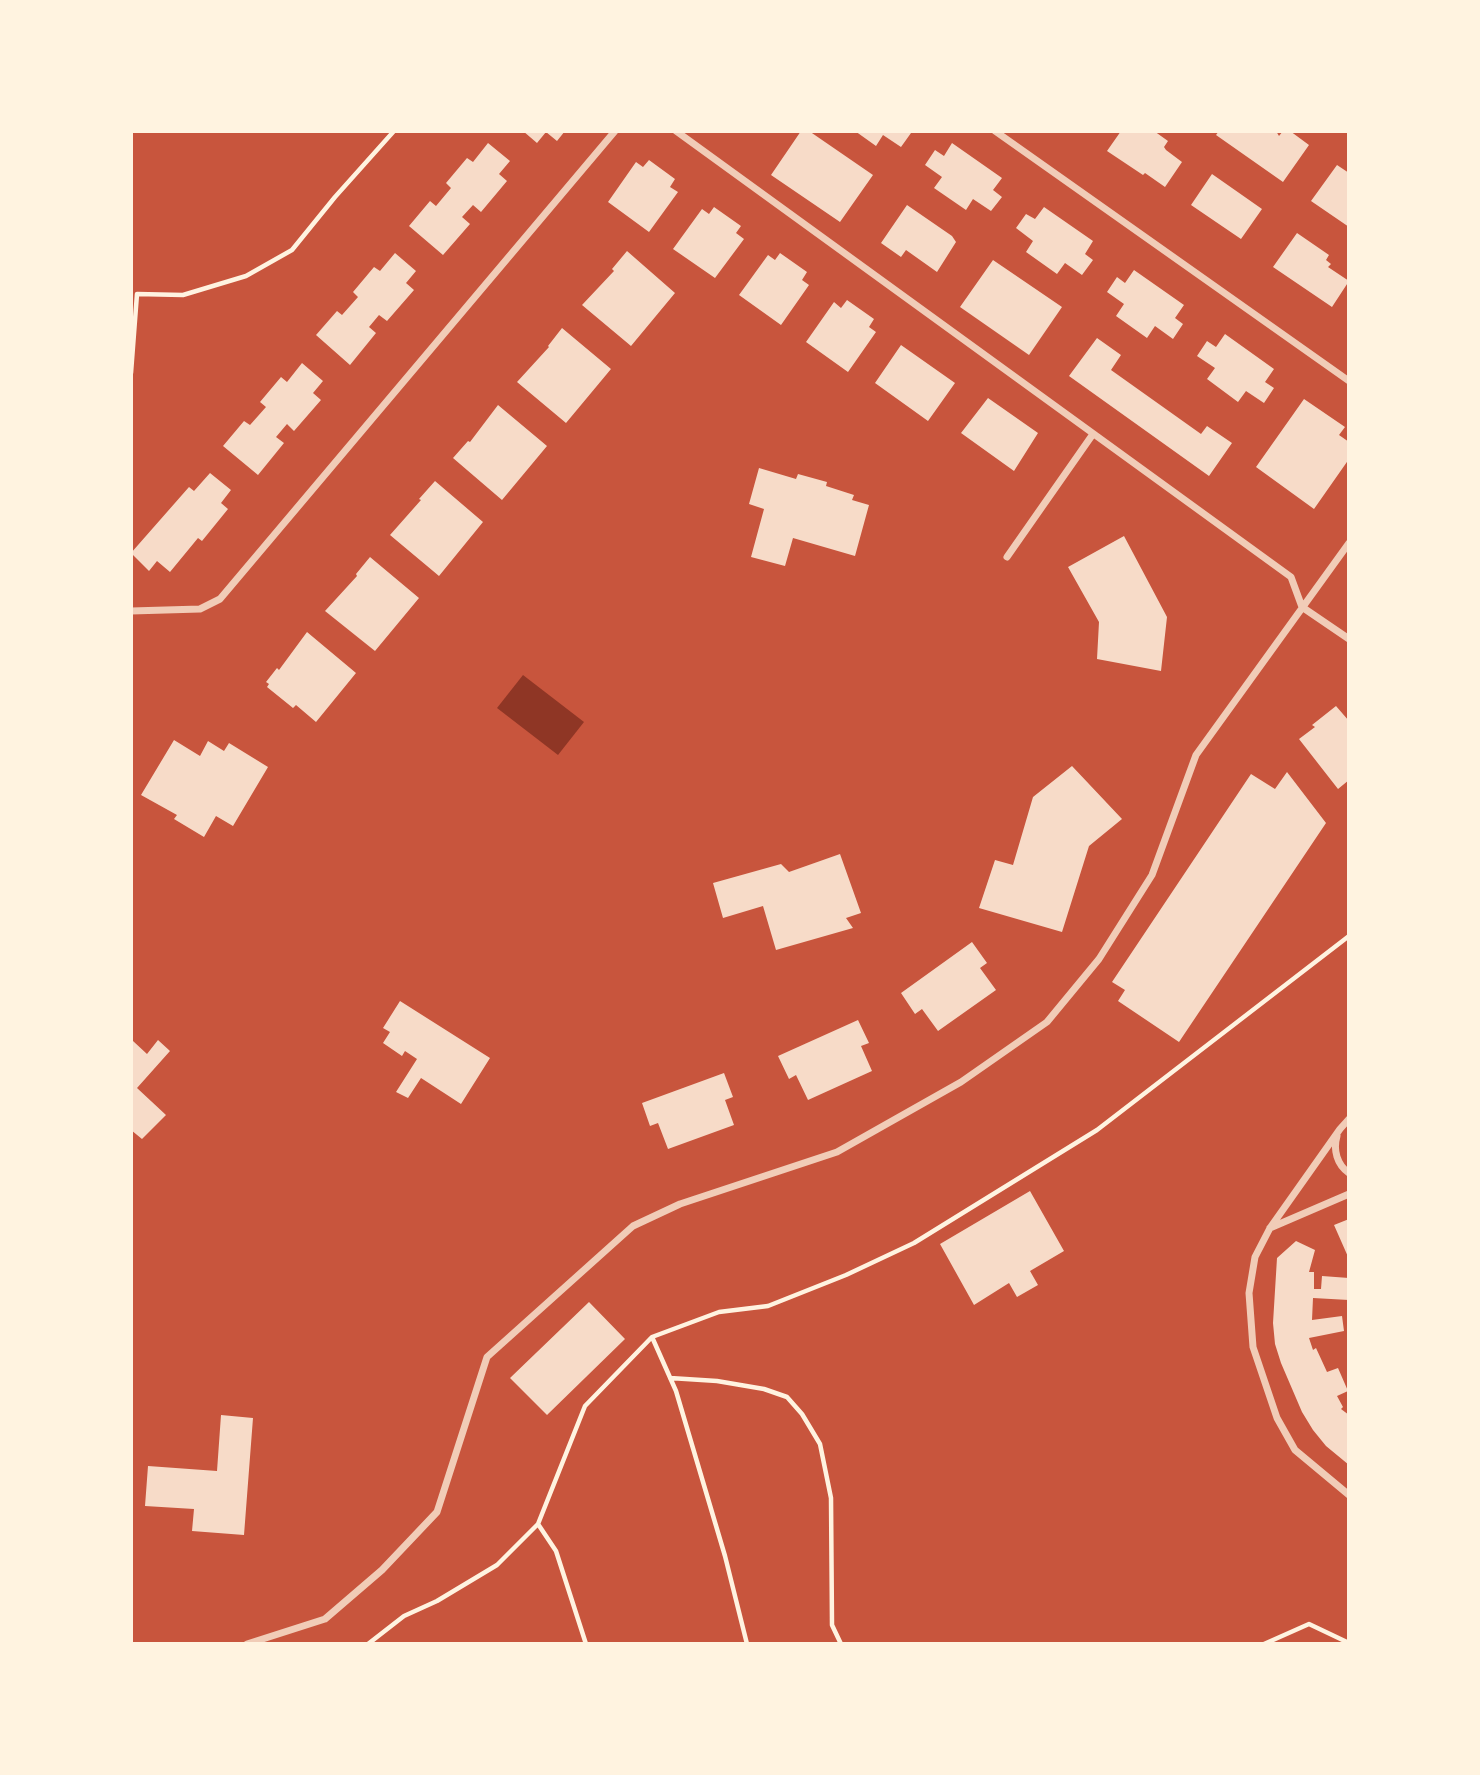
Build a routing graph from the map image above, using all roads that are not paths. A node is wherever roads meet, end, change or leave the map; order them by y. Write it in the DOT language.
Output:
graph roads {
  1 [pos="615,131"];
  2 [pos="676,131"];
  3 [pos="995,131"];
  4 [pos="1349,381"];
  5 [pos="1093,433"];
  6 [pos="1349,543"];
  7 [pos="1007,557"];
  8 [pos="1302,607"];
  9 [pos="131,611"];
  10 [pos="1349,639"];
  11 [pos="1349,1119"];
  12 [pos="1340,1129"];
  13 [pos="1349,1173"];
  14 [pos="1349,1194"];
  15 [pos="1270,1228"];
  16 [pos="1349,1494"];
  17 [pos="247,1644"];
  1 -- 9 [label="street"];
  2 -- 5 [label="street"];
  3 -- 4 [label="street"];
  5 -- 7 [label="street"];
  5 -- 8 [label="street"];
  6 -- 8 [label="street"];
  8 -- 10 [label="street"];
  8 -- 17 [label="street"];
  11 -- 12 [label="street"];
  12 -- 13 [label="street"];
  12 -- 15 [label="street"];
  14 -- 15 [label="street"];
  15 -- 16 [label="street"];
}
